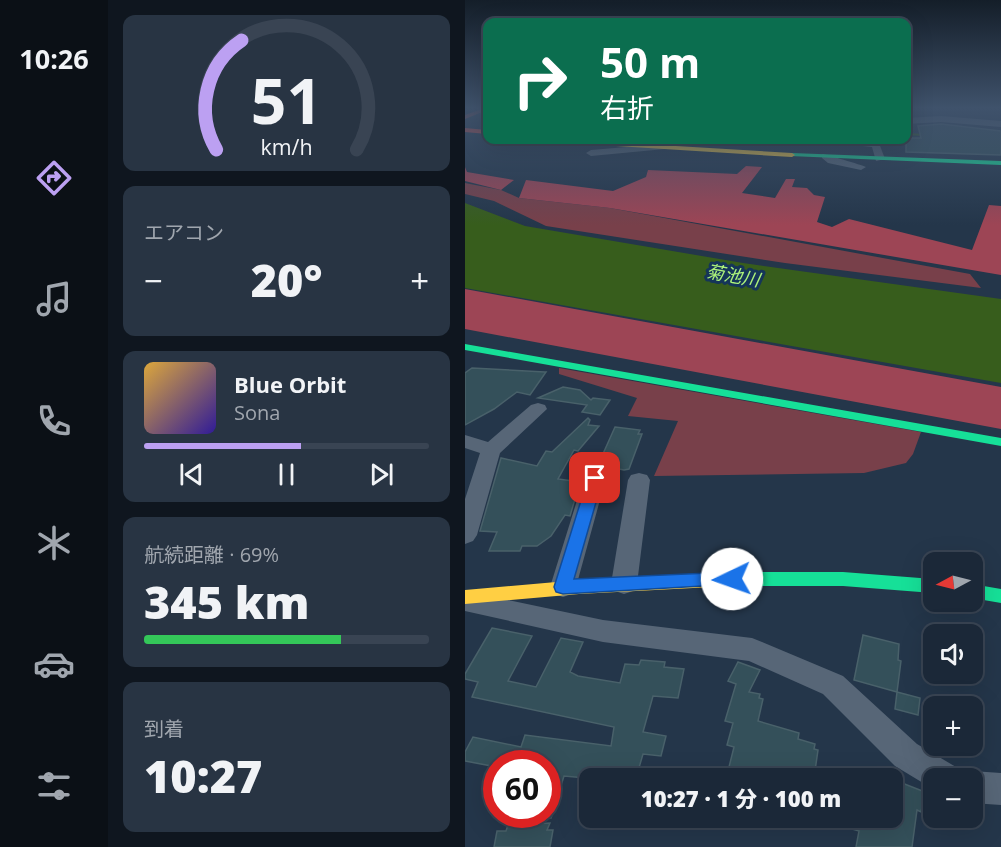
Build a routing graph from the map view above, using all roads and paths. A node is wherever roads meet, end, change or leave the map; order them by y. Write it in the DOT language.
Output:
graph roads {
  1 [pos="655,147"];
  2 [pos="662,147"];
  3 [pos="876,147"];
  4 [pos="591,153"];
  5 [pos="825,156"];
  6 [pos="880,159"];
  7 [pos="1001,163"];
  8 [pos="861,167"];
  9 [pos="465,347"];
  10 [pos="538,409"];
  11 [pos="465,441"];
  12 [pos="1001,442"];
  13 [pos="491,450"];
  14 [pos="595,478"];
  15 [pos="639,480"];
  16 [pos="465,535"];
  17 [pos="624,584"];
  18 [pos="923,585"];
  19 [pos="563,587"];
  20 [pos="983,593"];
  21 [pos="1001,596"];
  22 [pos="465,599"];
  23 [pos="928,768"];
  24 [pos="983,788"];
  25 [pos="1001,789"];
  1 -- 2 [label="main road"];
  2 -- 4 [label="street"];
  2 -- 5 [label="main road"];
  3 -- 6 [label="street"];
  5 -- 6 [label="main road"];
  5 -- 8 [label="street"];
  6 -- 7 [label="main road"];
  9 -- 12 [label="main road"];
  10 -- 13 [label="street"];
  11 -- 13 [label="street"];
  13 -- 16 [label="street"];
  14 -- 19 [label="street"];
  15 -- 17 [label="street"];
  17 -- 18 [label="main road"];
  17 -- 19 [label="main road"];
  19 -- 22 [label="main road"];
  20 -- 21 [label="main road"];
  22 -- 23 [label="street"];
  24 -- 25 [label="street"];
}
